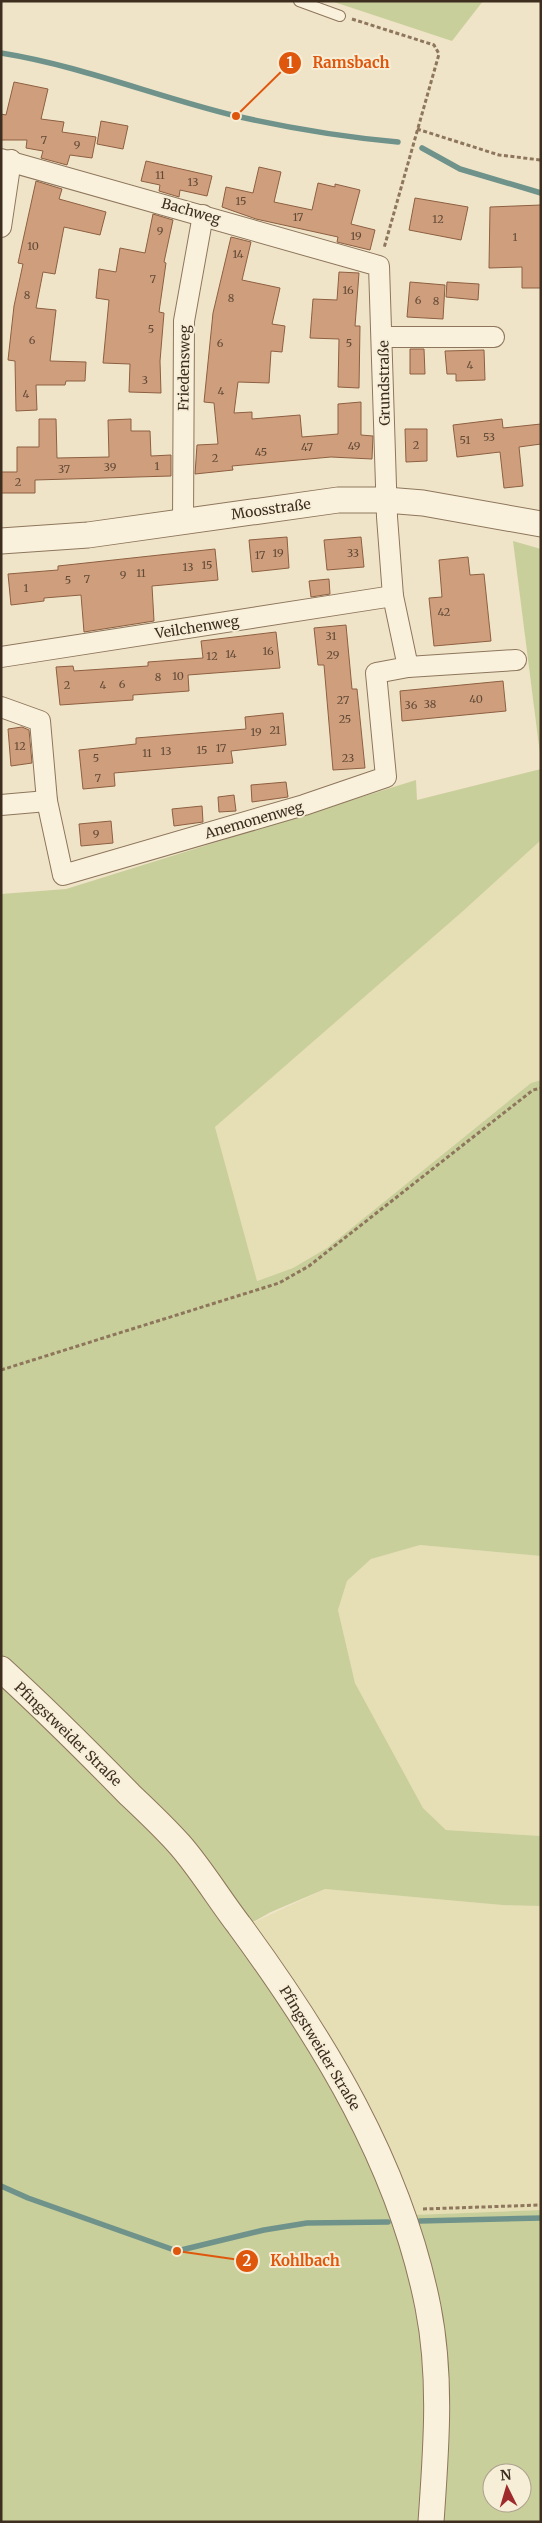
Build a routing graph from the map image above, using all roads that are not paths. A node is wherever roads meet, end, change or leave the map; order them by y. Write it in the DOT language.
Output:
graph roads {
  1 [pos="299,1"];
  2 [pos="340,16"];
  3 [pos="6,159"];
  4 [pos="203,215"];
  5 [pos="1,227"];
  6 [pos="380,266"];
  7 [pos="383,337"];
  8 [pos="494,337"];
  9 [pos="386,500"];
  10 [pos="183,523"];
  11 [pos="541,524"];
  12 [pos="1,541"];
  13 [pos="393,596"];
  14 [pos="1,657"];
  15 [pos="516,660"];
  16 [pos="408,667"];
  17 [pos="1,706"];
  18 [pos="47,801"];
  19 [pos="1,805"];
  20 [pos="1,1669"];
  21 [pos="431,2522"];
  1 -- 2 [label="lane"];
  3 -- 4 [label="street, Bachweg"];
  3 -- 5 [label="street"];
  4 -- 6 [label="street, Bachweg"];
  4 -- 10 [label="street, Friedensweg"];
  6 -- 7 [label="street, Grundstraße"];
  7 -- 8 [label="street"];
  7 -- 9 [label="street, Grundstraße"];
  9 -- 10 [label="street, Moosstraße"];
  9 -- 11 [label="street, Moosstraße"];
  9 -- 13 [label="street"];
  10 -- 12 [label="street, Moosstraße"];
  13 -- 14 [label="street, Veilchenweg"];
  13 -- 16 [label="street"];
  15 -- 16 [label="street, Anemonenweg"];
  16 -- 18 [label="street, Anemonenweg"];
  17 -- 18 [label="street, Anemonenweg"];
  18 -- 19 [label="street"];
  20 -- 21 [label="street, Pfingstweider Straße"];
}
